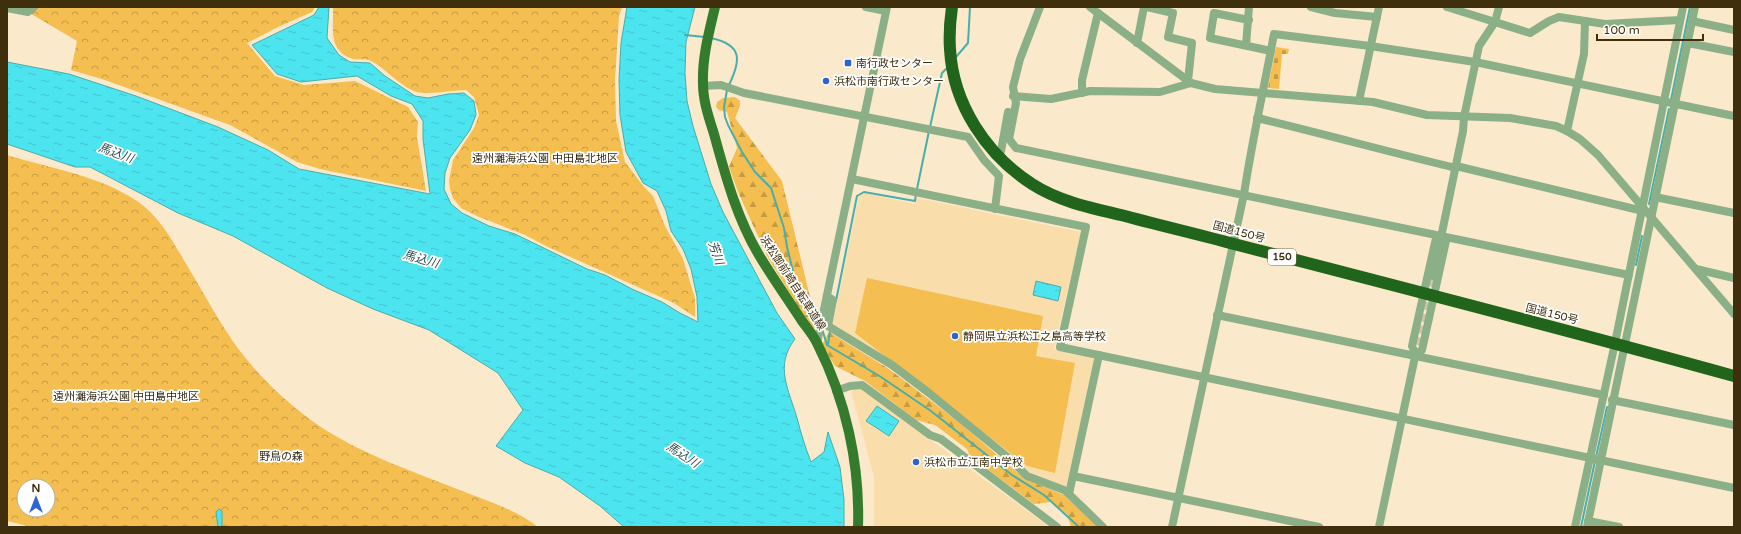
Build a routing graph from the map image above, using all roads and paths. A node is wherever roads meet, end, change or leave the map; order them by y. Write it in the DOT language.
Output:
graph roads {
  1 [pos="34,7"];
  2 [pos="715,7"];
  3 [pos="866,7"];
  4 [pos="952,7"];
  5 [pos="1040,7"];
  6 [pos="1145,7"];
  7 [pos="1249,7"];
  8 [pos="1312,7"];
  9 [pos="1379,7"];
  10 [pos="1447,7"];
  11 [pos="1499,7"];
  12 [pos="1683,7"];
  13 [pos="1695,7"];
  14 [pos="7,8"];
  15 [pos="887,9"];
  16 [pos="1095,9"];
  17 [pos="1163,9"];
  18 [pos="1330,10"];
  19 [pos="1377,17"];
  20 [pos="1249,20"];
  21 [pos="1680,20"];
  22 [pos="1586,21"];
  23 [pos="1692,21"];
  24 [pos="1495,22"];
  25 [pos="1734,30"];
  26 [pos="1688,42"];
  27 [pos="1137,43"];
  28 [pos="1246,46"];
  29 [pos="1370,46"];
  30 [pos="1271,51"];
  31 [pos="1734,52"];
  32 [pos="1475,62"];
  33 [pos="1189,82"];
  34 [pos="1577,84"];
  35 [pos="703,86"];
  36 [pos="1082,93"];
  37 [pos="1263,95"];
  38 [pos="1013,96"];
  39 [pos="1359,101"];
  40 [pos="1663,103"];
  41 [pos="1675,105"];
  42 [pos="1734,116"];
  43 [pos="864,117"];
  44 [pos="1464,117"];
  45 [pos="1257,118"];
  46 [pos="1567,130"];
  47 [pos="1001,151"];
  48 [pos="1456,167"];
  49 [pos="852,179"];
  50 [pos="995,179"];
  51 [pos="1244,194"];
  52 [pos="1655,197"];
  53 [pos="992,208"];
  54 [pos="1643,209"];
  55 [pos="1734,213"];
  56 [pos="1651,217"];
  57 [pos="1442,236"];
  58 [pos="1233,243"];
  59 [pos="1696,269"];
  60 [pos="1629,275"];
  61 [pos="1433,276"];
  62 [pos="1734,278"];
  63 [pos="827,296"];
  64 [pos="1428,296"];
  65 [pos="1734,314"];
  66 [pos="1217,315"];
  67 [pos="817,342"];
  68 [pos="1620,344"];
  69 [pos="1417,345"];
  70 [pos="1099,355"];
  71 [pos="1416,356"];
  72 [pos="1734,376"];
  73 [pos="1204,377"];
  74 [pos="836,390"];
  75 [pos="1604,395"];
  76 [pos="1612,400"];
  77 [pos="1403,419"];
  78 [pos="1734,426"];
  79 [pos="1590,458"];
  80 [pos="1600,460"];
  81 [pos="1073,476"];
  82 [pos="1734,488"];
  83 [pos="1070,494"];
  84 [pos="1179,498"];
  85 [pos="1587,524"];
  86 [pos="858,527"];
  87 [pos="1057,527"];
  88 [pos="1103,527"];
  89 [pos="1172,527"];
  90 [pos="1319,527"];
  91 [pos="1380,527"];
  92 [pos="1575,527"];
  93 [pos="1619,527"];
  1 -- 14 [label="street"];
  2 -- 35 [label="main road, 浜松御前崎自転車道線"];
  3 -- 15 [label="street"];
  4 -- 58 [label="highway, 国道150号 / 150"];
  5 -- 38 [label="street"];
  6 -- 17 [label="street"];
  6 -- 27 [label="street"];
  7 -- 20 [label="street"];
  8 -- 18 [label="street"];
  9 -- 19 [label="street"];
  10 -- 24 [label="street"];
  11 -- 24 [label="street"];
  12 -- 21 [label="street"];
  13 -- 23 [label="street"];
  15 -- 43 [label="street"];
  16 -- 27 [label="street"];
  16 -- 36 [label="street"];
  17 -- 33 [label="street"];
  18 -- 19 [label="street"];
  19 -- 29 [label="street"];
  20 -- 28 [label="street"];
  20 -- 28 [label="street"];
  21 -- 22 [label="street"];
  21 -- 40 [label="street"];
  22 -- 24 [label="street"];
  22 -- 34 [label="street"];
  23 -- 25 [label="street"];
  23 -- 26 [label="street"];
  24 -- 32 [label="street"];
  26 -- 31 [label="street"];
  26 -- 41 [label="street"];
  27 -- 33 [label="street"];
  28 -- 30 [label="street"];
  29 -- 30 [label="street"];
  29 -- 32 [label="street"];
  29 -- 39 [label="street"];
  30 -- 37 [label="street"];
  32 -- 34 [label="street"];
  32 -- 44 [label="street"];
  33 -- 36 [label="street"];
  33 -- 37 [label="street"];
  34 -- 40 [label="street"];
  34 -- 46 [label="street"];
  35 -- 43 [label="street"];
  35 -- 67 [label="main road, 浜松御前崎自転車道線"];
  36 -- 38 [label="street"];
  37 -- 39 [label="street"];
  37 -- 45 [label="street"];
  38 -- 47 [label="street"];
  38 -- 51 [label="street"];
  39 -- 44 [label="street"];
  40 -- 41 [label="street"];
  40 -- 54 [label="street"];
  41 -- 42 [label="street"];
  41 -- 52 [label="street"];
  43 -- 49 [label="street"];
  43 -- 53 [label="street"];
  44 -- 46 [label="street"];
  44 -- 48 [label="street"];
  45 -- 48 [label="street"];
  45 -- 51 [label="street"];
  46 -- 54 [label="street"];
  48 -- 54 [label="street"];
  48 -- 57 [label="street"];
  49 -- 53 [label="street"];
  49 -- 63 [label="street"];
  50 -- 53 [label="street"];
  51 -- 57 [label="street"];
  51 -- 58 [label="street"];
  52 -- 55 [label="street"];
  52 -- 56 [label="street"];
  53 -- 70 [label="street"];
  54 -- 56 [label="street"];
  54 -- 60 [label="street"];
  56 -- 59 [label="street"];
  56 -- 68 [label="street"];
  57 -- 60 [label="street"];
  57 -- 61 [label="street"];
  57 -- 64 [label="street"];
  58 -- 64 [label="highway, 国道150号 / 150"];
  58 -- 66 [label="street"];
  59 -- 62 [label="street"];
  59 -- 65 [label="street"];
  60 -- 68 [label="street"];
  63 -- 67 [label="street"];
  63 -- 83 [label="street"];
  64 -- 68 [label="highway, 国道150号 / 150"];
  64 -- 71 [label="street"];
  66 -- 71 [label="street"];
  66 -- 73 [label="street"];
  67 -- 74 [label="main road, 浜松御前崎自転車道線"];
  68 -- 72 [label="highway, 国道150号 / 150"];
  68 -- 75 [label="street"];
  68 -- 76 [label="street"];
  69 -- 71 [label="street"];
  70 -- 73 [label="street"];
  70 -- 81 [label="street"];
  71 -- 75 [label="street"];
  71 -- 77 [label="street"];
  73 -- 77 [label="street"];
  73 -- 84 [label="street"];
  74 -- 86 [label="main road, 浜松御前崎自転車道線"];
  74 -- 87 [label="street"];
  75 -- 79 [label="street"];
  76 -- 78 [label="street"];
  76 -- 80 [label="street"];
  77 -- 79 [label="street"];
  77 -- 91 [label="street"];
  79 -- 80 [label="street"];
  79 -- 92 [label="street"];
  80 -- 82 [label="street"];
  80 -- 85 [label="street"];
  81 -- 83 [label="street"];
  81 -- 84 [label="street"];
  83 -- 88 [label="street"];
  84 -- 89 [label="street"];
  84 -- 90 [label="street"];
  85 -- 93 [label="street"];
}
